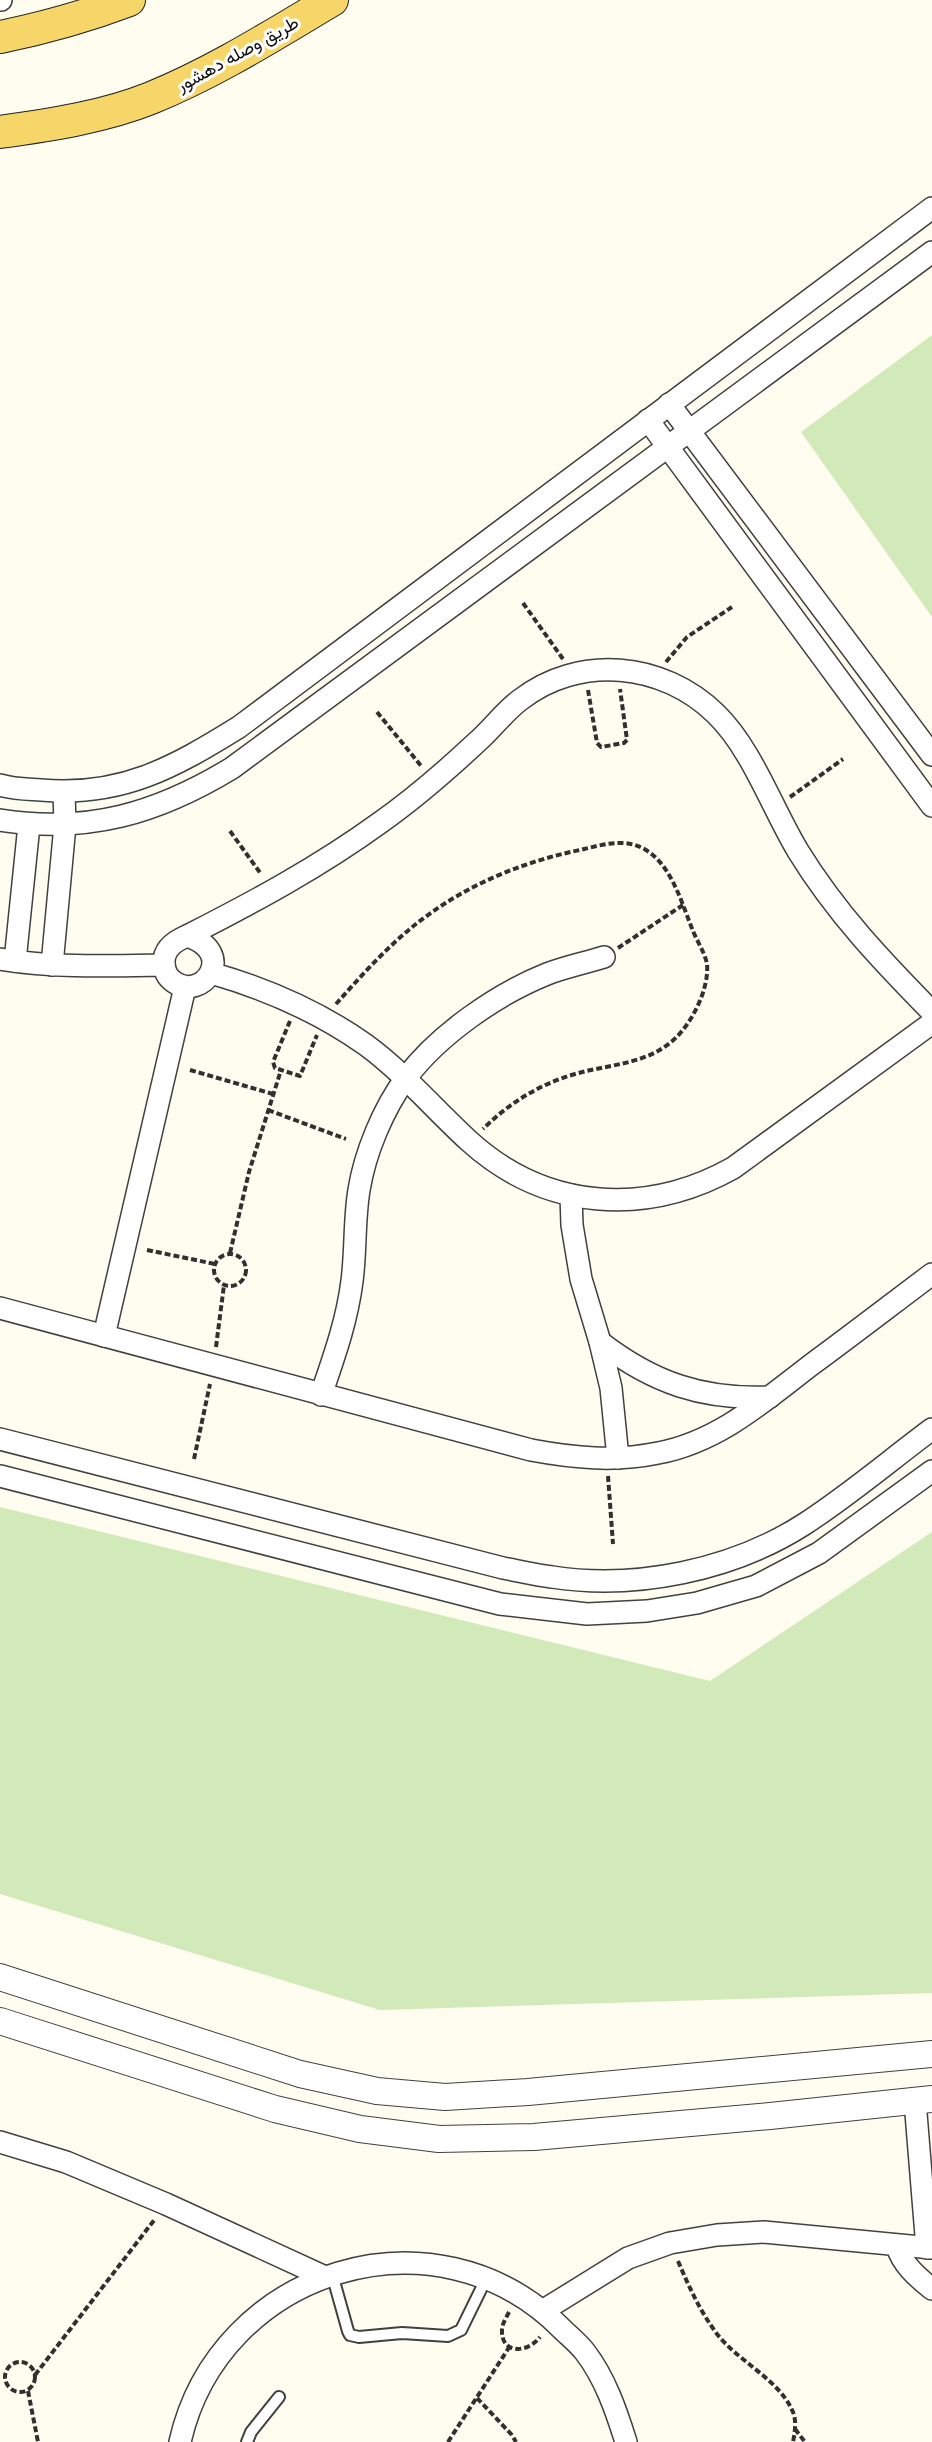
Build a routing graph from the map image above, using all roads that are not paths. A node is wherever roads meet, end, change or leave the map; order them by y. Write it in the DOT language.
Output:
graph roads {
  1 [pos="129,0"];
  2 [pos="332,0"];
  3 [pos="0,36"];
  4 [pos="0,132"];
  5 [pos="932,208"];
  6 [pos="932,252"];
  7 [pos="669,404"];
  8 [pos="648,420"];
  9 [pos="688,431"];
  10 [pos="667,447"];
  11 [pos="932,755"];
  12 [pos="0,785"];
  13 [pos="64,792"];
  14 [pos="932,806"];
  15 [pos="0,820"];
  16 [pos="29,825"];
  17 [pos="65,825"];
  18 [pos="187,936"];
  19 [pos="604,957"];
  20 [pos="7,960"];
  21 [pos="52,965"];
  22 [pos="164,965"];
  23 [pos="211,972"];
  24 [pos="185,987"];
  25 [pos="931,1011"];
  26 [pos="406,1078"];
  27 [pos="571,1195"];
  28 [pos="932,1274"];
  29 [pos="0,1308"];
  30 [pos="104,1336"];
  31 [pos="600,1342"];
  32 [pos="321,1395"];
  33 [pos="770,1397"];
  34 [pos="932,1429"];
  35 [pos="0,1439"];
  36 [pos="612,1458"];
  37 [pos="932,1471"];
  38 [pos="0,1476"];
  39 [pos="0,1977"];
  40 [pos="0,2020"];
  41 [pos="932,2054"];
  42 [pos="923,2100"];
  43 [pos="0,2142"];
  44 [pos="897,2246"];
  45 [pos="929,2248"];
  46 [pos="329,2275"];
  47 [pos="486,2279"];
  48 [pos="932,2289"];
  49 [pos="548,2315"];
  50 [pos="279,2397"];
  51 [pos="180,2442"];
  52 [pos="247,2442"];
  53 [pos="626,2442"];
  1 -- 3 [label="main road"];
  2 -- 4 [label="main road, طريق وصله دهشور"];
  5 -- 7 [label="street"];
  6 -- 9 [label="street"];
  7 -- 8 [label="street"];
  7 -- 9 [label="street"];
  8 -- 10 [label="street"];
  8 -- 13 [label="street"];
  9 -- 10 [label="street"];
  9 -- 11 [label="street"];
  10 -- 14 [label="street"];
  10 -- 17 [label="street"];
  12 -- 13 [label="street"];
  13 -- 17 [label="street"];
  15 -- 16 [label="street"];
  16 -- 17 [label="street"];
  16 -- 20 [label="street"];
  17 -- 21 [label="street"];
  18 -- 22 [label="street"];
  18 -- 23 [label="street"];
  18 -- 25 [label="street"];
  19 -- 26 [label="street"];
  20 -- 21 [label="street"];
  21 -- 22 [label="street"];
  22 -- 24 [label="street"];
  23 -- 24 [label="street"];
  23 -- 26 [label="street"];
  24 -- 30 [label="street"];
  25 -- 27 [label="street"];
  26 -- 27 [label="street"];
  26 -- 32 [label="street"];
  27 -- 31 [label="street"];
  28 -- 33 [label="street"];
  29 -- 30 [label="street"];
  30 -- 32 [label="street"];
  31 -- 33 [label="street"];
  31 -- 36 [label="street"];
  32 -- 36 [label="street"];
  33 -- 36 [label="street"];
  34 -- 35 [label="street"];
  37 -- 38 [label="street"];
  39 -- 41 [label="street"];
  40 -- 42 [label="street"];
  42 -- 45 [label="street"];
  43 -- 46 [label="street"];
  44 -- 45 [label="street"];
  44 -- 48 [label="street"];
  44 -- 49 [label="street"];
  46 -- 47 [label="street"];
  46 -- 47 [label="lane"];
  46 -- 51 [label="street"];
  47 -- 49 [label="street"];
  49 -- 53 [label="street"];
  50 -- 52 [label="lane"];
}
